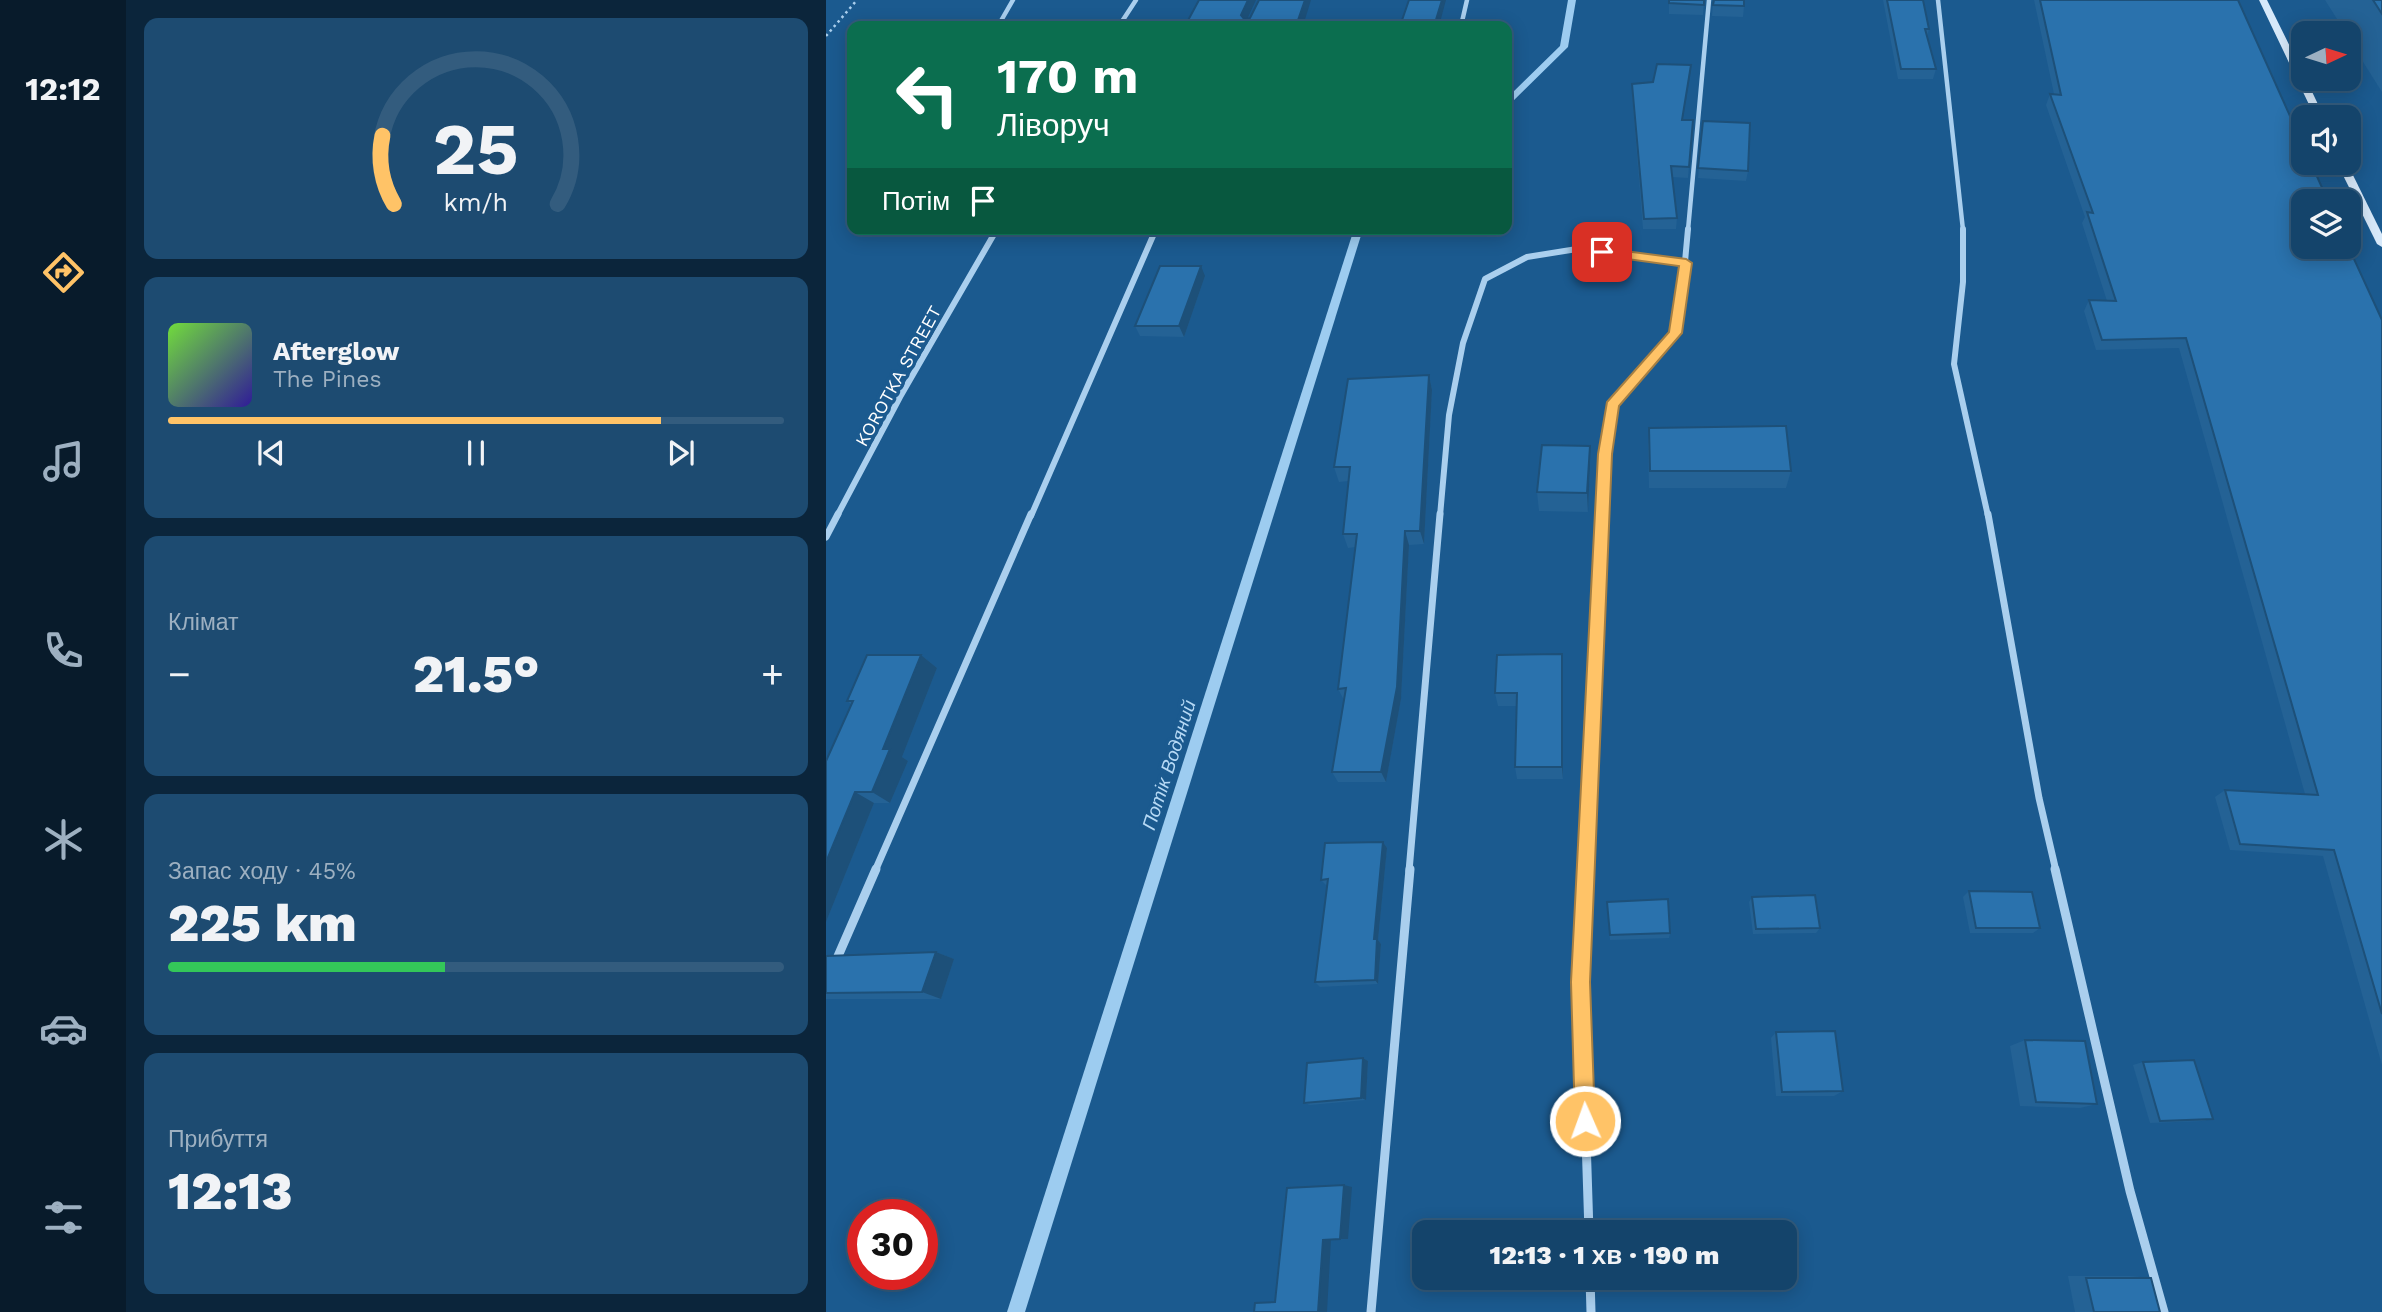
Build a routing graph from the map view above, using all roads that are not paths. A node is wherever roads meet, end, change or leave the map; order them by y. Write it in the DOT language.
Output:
graph roads {
  1 [pos="1013,0"];
  2 [pos="1136,0"];
  3 [pos="1467,0"];
  4 [pos="1709,0"];
  5 [pos="1938,0"];
  6 [pos="2263,0"];
  7 [pos="1001,21"];
  8 [pos="1122,21"];
  9 [pos="1462,21"];
  10 [pos="2314,105"];
  11 [pos="2348,175"];
  12 [pos="994,235"];
  13 [pos="1153,235"];
  14 [pos="2382,244"];
  15 [pos="1686,263"];
  16 [pos="826,537"];
  17 [pos="831,972"];
  18 [pos="1589,1220"];
  19 [pos="1590,1290"];
  20 [pos="1371,1312"];
  21 [pos="1591,1312"];
  22 [pos="2164,1312"];
  1 -- 7 [label="street"];
  2 -- 8 [label="street"];
  3 -- 9 [label="street"];
  4 -- 15 [label="street"];
  5 -- 22 [label="street"];
  6 -- 10 [label="street"];
  11 -- 14 [label="street"];
  12 -- 16 [label="street, KOROTKA STREET"];
  13 -- 17 [label="street"];
  15 -- 18 [label="street"];
  15 -- 20 [label="street"];
  19 -- 21 [label="street"];
}
